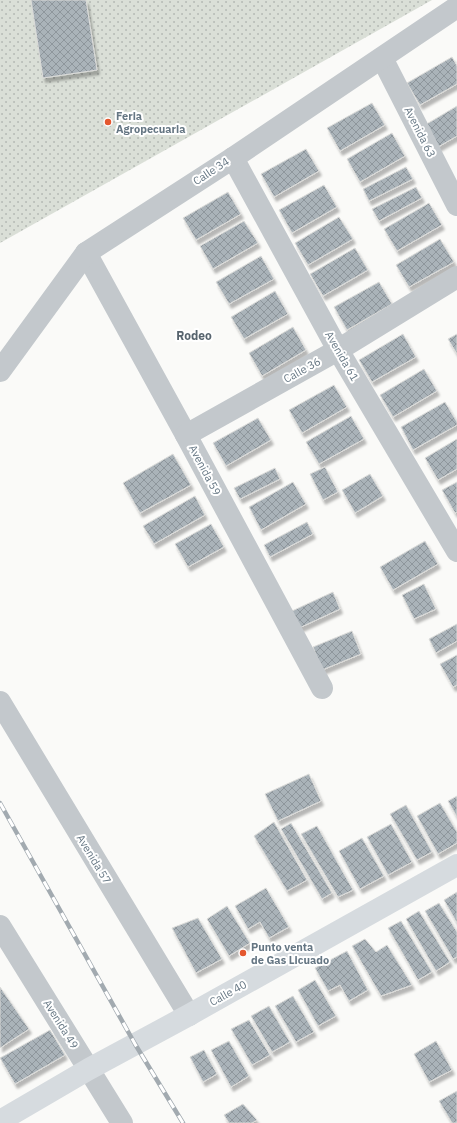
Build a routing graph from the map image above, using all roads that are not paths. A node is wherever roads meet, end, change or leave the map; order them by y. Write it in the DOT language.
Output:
graph roads {
  1 [pos="457,7"];
  2 [pos="382,58"];
  3 [pos="233,158"];
  4 [pos="457,205"];
  5 [pos="86,253"];
  6 [pos="457,277"];
  7 [pos="338,350"];
  8 [pos="0,371"];
  9 [pos="186,435"];
  10 [pos="457,552"];
  11 [pos="322,688"];
  12 [pos="0,702"];
  13 [pos="457,865"];
  14 [pos="0,926"];
  15 [pos="189,1015"];
  16 [pos="89,1069"];
  17 [pos="0,1121"];
  18 [pos="122,1123"];
  1 -- 2 [label="street, Calle 34"];
  2 -- 3 [label="street, Calle 34"];
  2 -- 4 [label="street, Avenida 63"];
  3 -- 5 [label="street, Calle 34"];
  3 -- 7 [label="street, Avenida 61"];
  5 -- 8 [label="street, Calle 34"];
  5 -- 9 [label="street, Avenida 59"];
  6 -- 7 [label="street, Calle 36"];
  7 -- 9 [label="street, Calle 36"];
  7 -- 10 [label="street, Avenida 61"];
  9 -- 11 [label="street, Avenida 59"];
  12 -- 15 [label="street, Avenida 57"];
  13 -- 15 [label="main road, Calle 40"];
  14 -- 16 [label="street, Avenida 49"];
  15 -- 16 [label="main road, Calle 40"];
  16 -- 17 [label="main road, Calle 40"];
  16 -- 18 [label="street, Avenida 49"];
}
